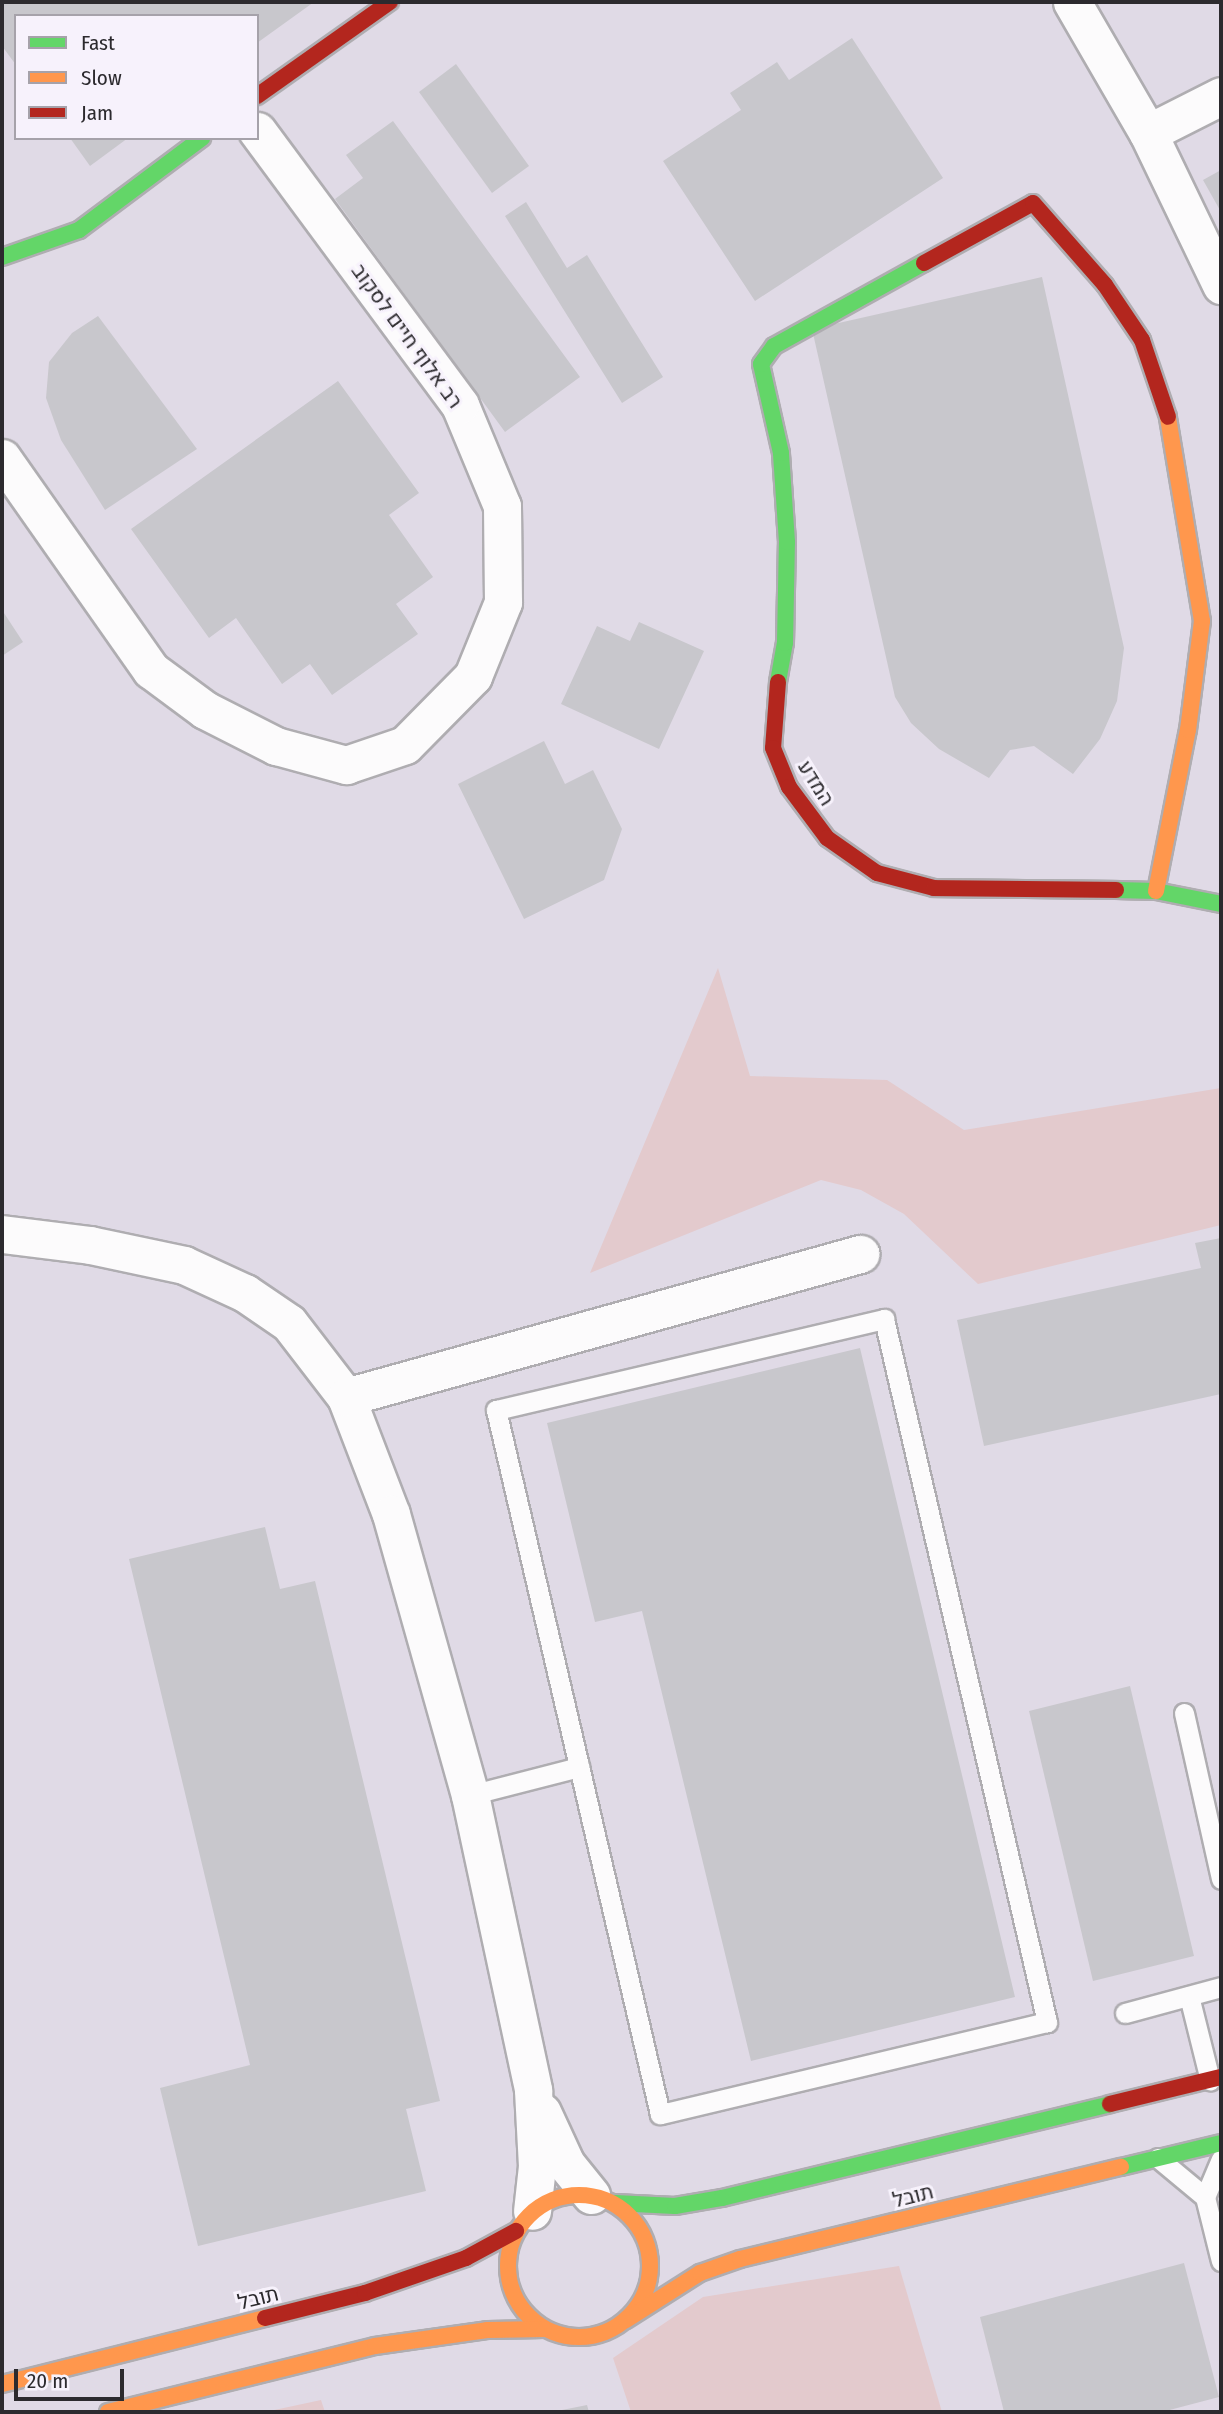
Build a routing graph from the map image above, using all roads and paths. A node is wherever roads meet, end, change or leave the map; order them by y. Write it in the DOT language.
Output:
graph roads {
  1 [pos="390,2"];
  2 [pos="1072,2"];
  3 [pos="259,95"];
  4 [pos="1221,96"];
  5 [pos="259,134"];
  6 [pos="1148,134"];
  7 [pos="199,140"];
  8 [pos="2,257"];
  9 [pos="1221,285"];
  10 [pos="2,458"];
  11 [pos="1156,891"];
  12 [pos="1221,904"];
  13 [pos="2,1234"];
  14 [pos="860,1254"];
  15 [pos="346,1397"];
  16 [pos="1184,1713"];
  17 [pos="579,1767"];
  18 [pos="470,1795"];
  19 [pos="1221,1878"];
  20 [pos="1221,1987"];
  21 [pos="1189,1996"];
  22 [pos="1125,2012"];
  23 [pos="1216,2079"];
  24 [pos="533,2090"];
  25 [pos="1221,2143"];
  26 [pos="1158,2158"];
  27 [pos="1221,2159"];
  28 [pos="1205,2197"];
  29 [pos="603,2199"];
  30 [pos="524,2221"];
  31 [pos="1221,2261"];
  32 [pos="626,2320"];
  33 [pos="544,2329"];
  34 [pos="2,2384"];
  35 [pos="107,2412"];
  1 -- 3 [label="street"];
  2 -- 6 [label="street"];
  4 -- 6 [label="street"];
  5 -- 10 [label="street, רב אלוף חיים לסקוב"];
  6 -- 9 [label="street"];
  7 -- 8 [label="street"];
  11 -- 11 [label="street, המדע"];
  11 -- 12 [label="street, המדע"];
  13 -- 15 [label="street"];
  14 -- 15 [label="street"];
  15 -- 18 [label="street"];
  16 -- 19 [label="lane"];
  17 -- 17 [label="lane"];
  17 -- 18 [label="lane"];
  18 -- 24 [label="street"];
  20 -- 21 [label="lane"];
  21 -- 22 [label="lane"];
  21 -- 23 [label="lane"];
  23 -- 29 [label="street, תובל"];
  24 -- 29 [label="street"];
  24 -- 30 [label="street"];
  25 -- 26 [label="street, תובל"];
  26 -- 28 [label="lane"];
  26 -- 32 [label="street, תובל"];
  27 -- 28 [label="lane"];
  28 -- 31 [label="lane"];
  29 -- 30 [label="street"];
  29 -- 32 [label="street"];
  30 -- 33 [label="street"];
  30 -- 34 [label="street, תובל"];
  32 -- 33 [label="street"];
  33 -- 35 [label="street"];
}
